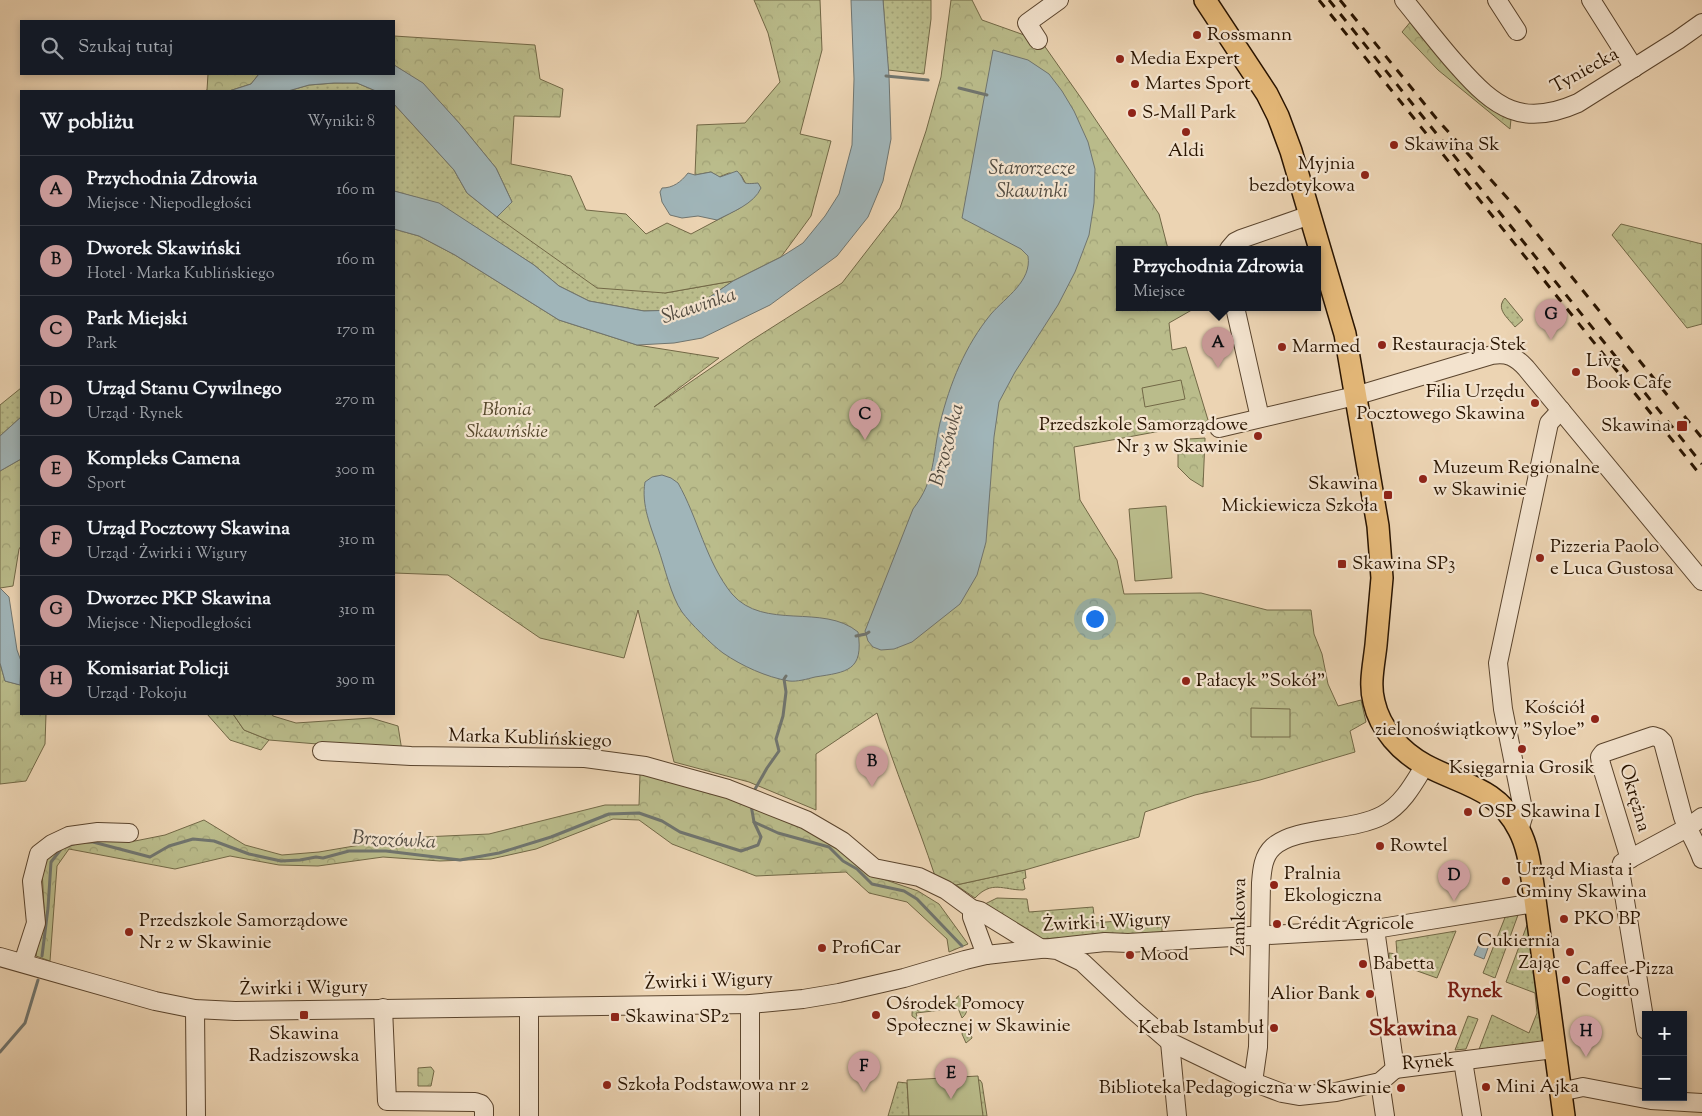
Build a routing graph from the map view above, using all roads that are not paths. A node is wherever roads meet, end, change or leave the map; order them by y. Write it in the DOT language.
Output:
graph roads {
  1 [pos="1059,0"];
  2 [pos="1205,0"];
  3 [pos="1404,0"];
  4 [pos="1497,0"];
  5 [pos="1591,0"];
  6 [pos="1702,23"];
  7 [pos="1517,31"];
  8 [pos="1038,40"];
  9 [pos="1634,68"];
  10 [pos="1310,216"];
  11 [pos="1232,246"];
  12 [pos="1319,246"];
  13 [pos="1321,253"];
  14 [pos="1236,311"];
  15 [pos="1355,396"];
  16 [pos="1561,410"];
  17 [pos="1260,418"];
  18 [pos="1219,428"];
  19 [pos="1702,582"];
  20 [pos="322,751"];
  21 [pos="1425,765"];
  22 [pos="1518,784"];
  23 [pos="1495,800"];
  24 [pos="1702,817"];
  25 [pos="1687,828"];
  26 [pos="1519,830"];
  27 [pos="129,833"];
  28 [pos="1702,858"];
  29 [pos="1630,859"];
  30 [pos="1535,900"];
  31 [pos="972,909"];
  32 [pos="1375,930"];
  33 [pos="1260,936"];
  34 [pos="1093,943"];
  35 [pos="1040,948"];
  36 [pos="986,956"];
  37 [pos="0,957"];
  38 [pos="1082,962"];
  39 [pos="23,963"];
  40 [pos="750,1004"];
  41 [pos="529,1008"];
  42 [pos="195,1010"];
  43 [pos="1643,1011"];
  44 [pos="383,1014"];
  45 [pos="1170,1042"];
  46 [pos="1554,1049"];
  47 [pos="1463,1061"];
  48 [pos="1395,1069"];
  49 [pos="1255,1075"];
  50 [pos="1380,1082"];
  51 [pos="1560,1092"];
  52 [pos="1642,1097"];
  53 [pos="1676,1101"];
  54 [pos="1702,1103"];
  55 [pos="196,1116"];
  56 [pos="484,1116"];
  57 [pos="529,1116"];
  58 [pos="750,1116"];
  59 [pos="1177,1116"];
  60 [pos="1385,1116"];
  61 [pos="1472,1116"];
  62 [pos="1564,1116"];
  1 -- 8 [label="street"];
  2 -- 10 [label="main road"];
  3 -- 9 [label="street, Tyniecka"];
  4 -- 7 [label="street"];
  5 -- 9 [label="street"];
  6 -- 9 [label="street, Tyniecka"];
  10 -- 11 [label="street"];
  10 -- 12 [label="main road"];
  13 -- 15 [label="main road"];
  14 -- 17 [label="street"];
  15 -- 16 [label="street"];
  15 -- 17 [label="street"];
  15 -- 21 [label="main road"];
  16 -- 19 [label="street"];
  16 -- 22 [label="street"];
  17 -- 18 [label="street"];
  20 -- 31 [label="street, Marka Kublińskiego"];
  21 -- 23 [label="main road"];
  21 -- 33 [label="street, Zamkowa"];
  22 -- 23 [label="street"];
  22 -- 26 [label="street"];
  23 -- 26 [label="main road"];
  24 -- 25 [label="street"];
  25 -- 28 [label="street"];
  25 -- 29 [label="street"];
  25 -- 29 [label="street, Okrężna"];
  26 -- 30 [label="main road"];
  27 -- 39 [label="street"];
  29 -- 43 [label="street"];
  30 -- 32 [label="street"];
  30 -- 46 [label="main road"];
  31 -- 35 [label="street, Marka Kublińskiego"];
  31 -- 36 [label="street"];
  32 -- 33 [label="street, Żwirki i Wigury"];
  32 -- 48 [label="street, Rynek"];
  33 -- 34 [label="street, Żwirki i Wigury"];
  33 -- 49 [label="street, Zamkowa"];
  34 -- 35 [label="street, Żwirki i Wigury"];
  34 -- 38 [label="street"];
  35 -- 36 [label="street, Żwirki i Wigury"];
  35 -- 38 [label="street"];
  36 -- 40 [label="street, Żwirki i Wigury"];
  37 -- 39 [label="street, Żwirki i Wigury"];
  38 -- 45 [label="street"];
  39 -- 42 [label="street, Żwirki i Wigury"];
  40 -- 41 [label="street, Żwirki i Wigury"];
  40 -- 58 [label="street"];
  41 -- 44 [label="street, Żwirki i Wigury"];
  41 -- 57 [label="street"];
  42 -- 44 [label="street, Żwirki i Wigury"];
  42 -- 55 [label="street"];
  44 -- 56 [label="street"];
  45 -- 49 [label="street"];
  45 -- 59 [label="street"];
  46 -- 47 [label="street, Rynek"];
  46 -- 51 [label="main road"];
  47 -- 48 [label="street, Rynek"];
  47 -- 61 [label="street"];
  48 -- 50 [label="street"];
  49 -- 50 [label="street"];
  50 -- 60 [label="street"];
  51 -- 52 [label="street"];
  51 -- 62 [label="main road"];
  53 -- 54 [label="street"];
}
